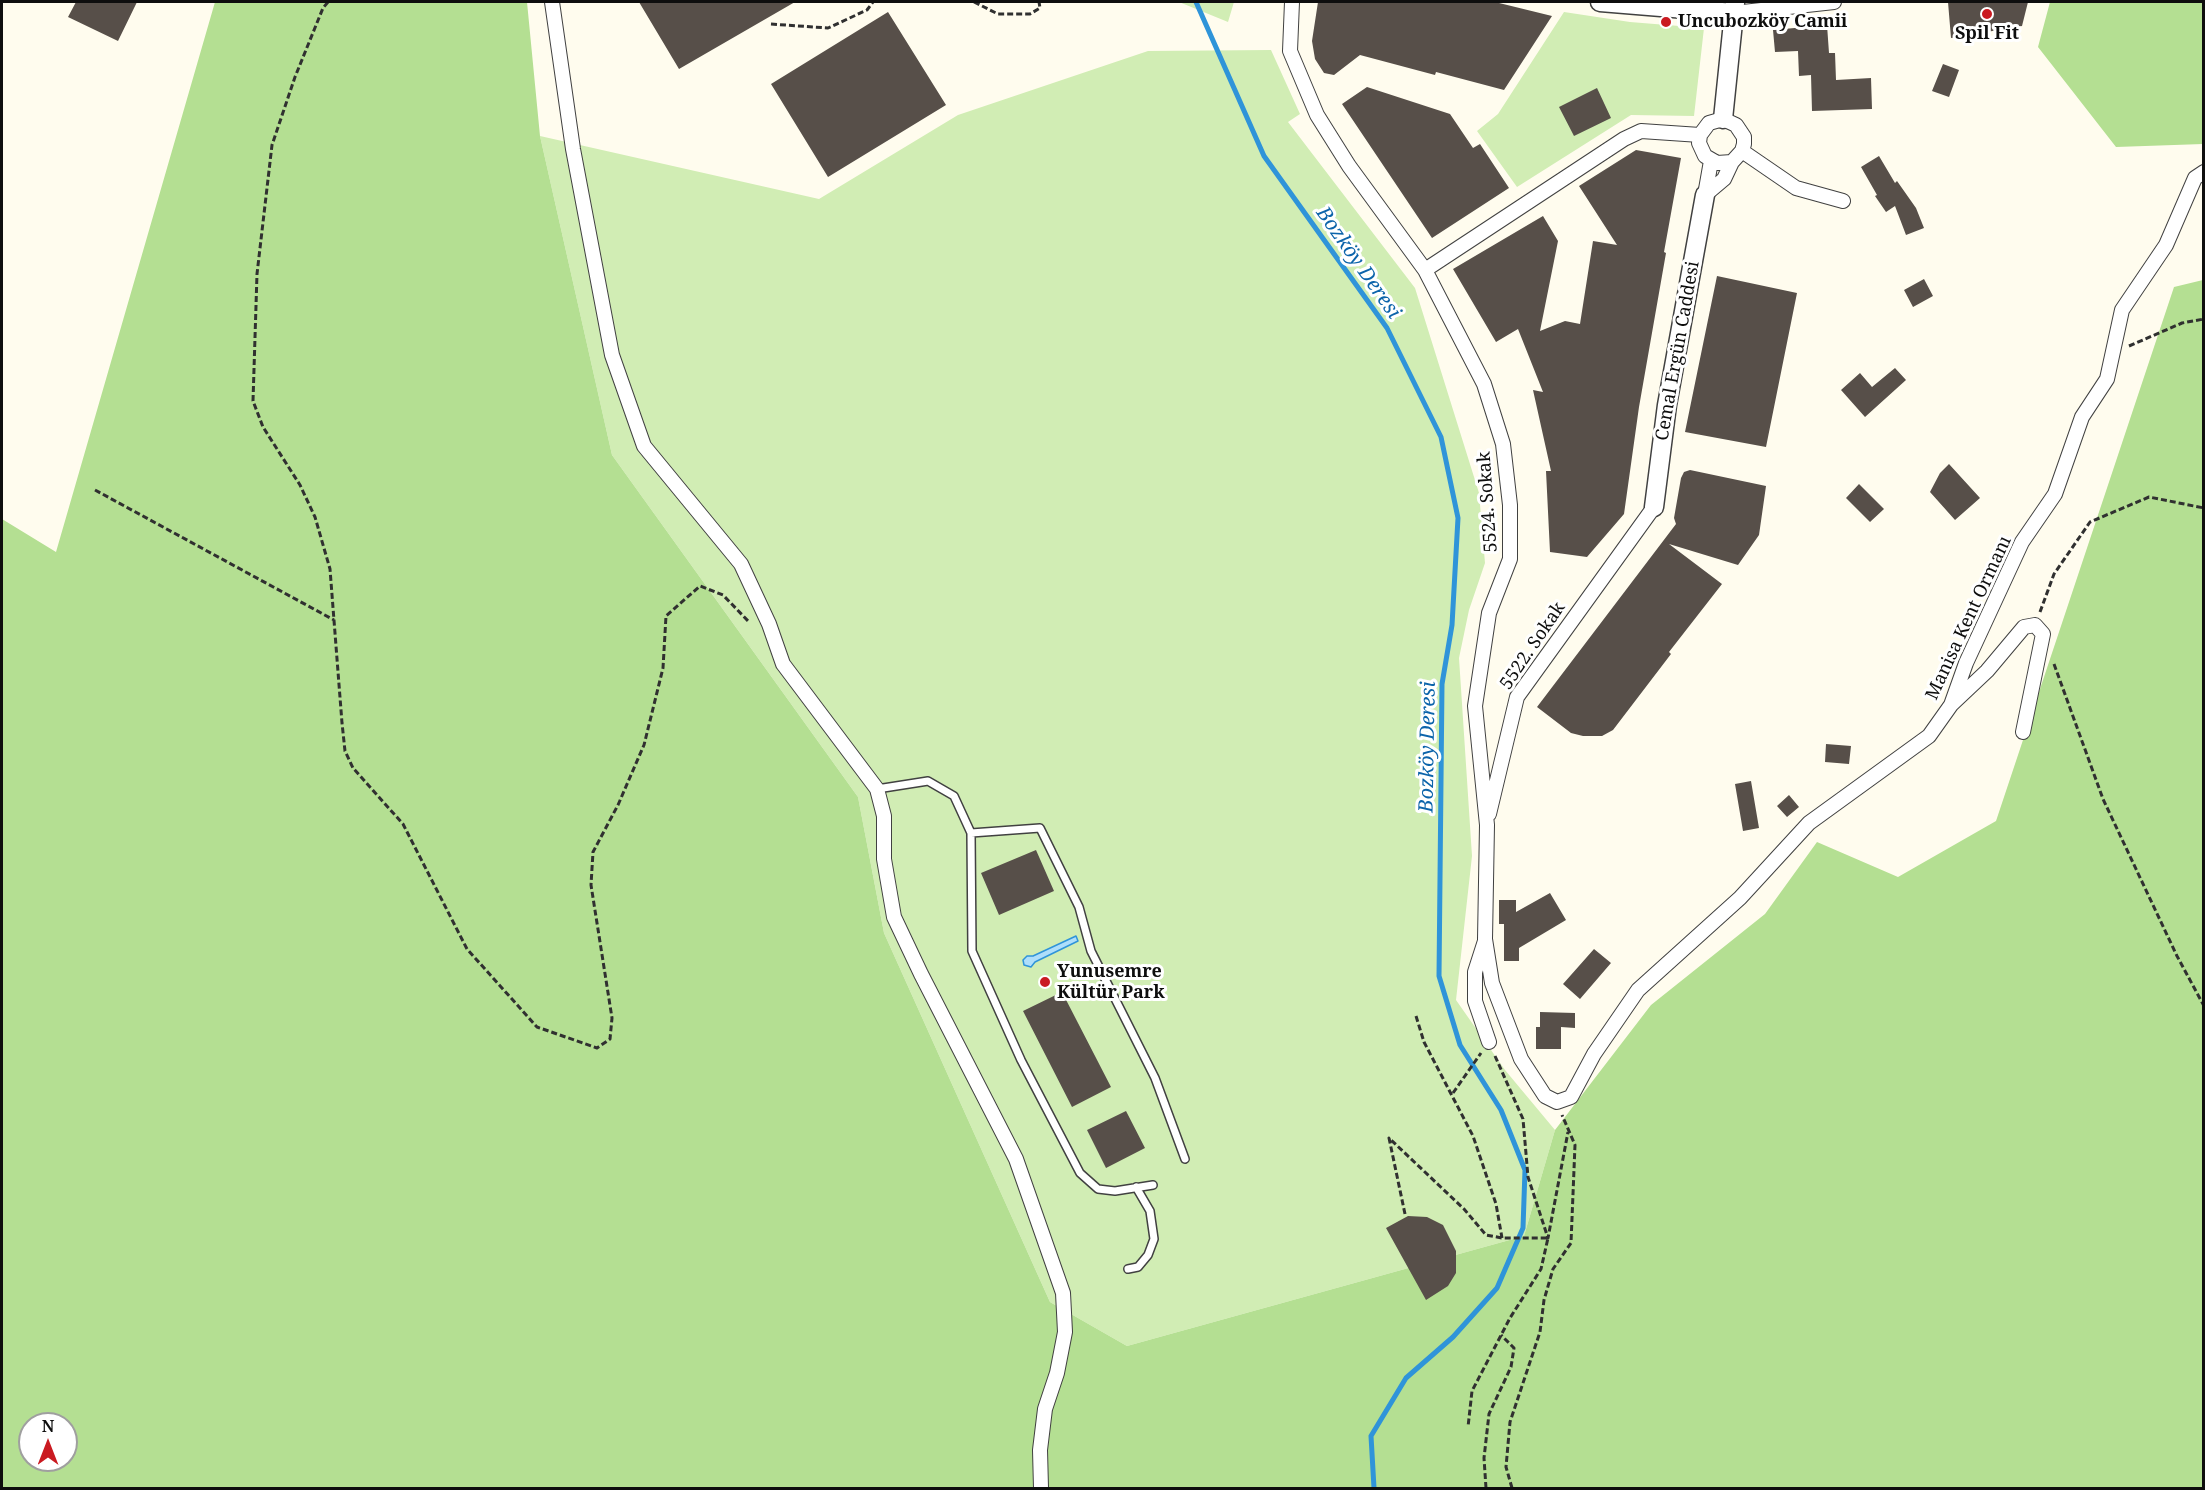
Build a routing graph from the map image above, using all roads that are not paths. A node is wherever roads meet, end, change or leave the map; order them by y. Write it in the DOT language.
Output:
graph roads {
  1 [pos="552,2"];
  2 [pos="1292,2"];
  3 [pos="1606,2"];
  4 [pos="1834,2"];
  5 [pos="1734,7"];
  6 [pos="1723,119"];
  7 [pos="1700,135"];
  8 [pos="1742,151"];
  9 [pos="1711,161"];
  10 [pos="1732,162"];
  11 [pos="2204,172"];
  12 [pos="1705,195"];
  13 [pos="1843,201"];
  14 [pos="1425,270"];
  15 [pos="1654,507"];
  16 [pos="1951,705"];
  17 [pos="2023,732"];
  18 [pos="877,789"];
  19 [pos="1487,825"];
  20 [pos="971,833"];
  21 [pos="1485,939"];
  22 [pos="1486,1047"];
  23 [pos="1557,1102"];
  24 [pos="1185,1159"];
  25 [pos="1153,1185"];
  26 [pos="1136,1187"];
  27 [pos="1128,1269"];
  28 [pos="1041,1488"];
  1 -- 18 [label="street"];
  2 -- 14 [label="street, 5524. Sokak"];
  3 -- 5 [label="street"];
  4 -- 5 [label="street"];
  5 -- 6 [label="street"];
  6 -- 7 [label="street"];
  6 -- 8 [label="street"];
  7 -- 9 [label="street"];
  7 -- 14 [label="street"];
  8 -- 10 [label="street"];
  8 -- 13 [label="street"];
  9 -- 10 [label="street"];
  9 -- 12 [label="street, Cemal Ergün Caddesi"];
  10 -- 12 [label="street"];
  11 -- 16 [label="street, Manisa Kent Ormanı"];
  12 -- 15 [label="street, Cemal Ergün Caddesi"];
  14 -- 19 [label="street, 5524. Sokak"];
  15 -- 19 [label="street, 5522. Sokak"];
  16 -- 17 [label="street"];
  16 -- 23 [label="street, Manisa Kent Ormanı"];
  18 -- 20 [label="lane"];
  18 -- 28 [label="street"];
  19 -- 21 [label="street, 5524. Sokak"];
  20 -- 24 [label="lane"];
  20 -- 26 [label="lane"];
  21 -- 22 [label="street"];
  21 -- 23 [label="street, 5524. Sokak"];
  25 -- 26 [label="lane"];
  26 -- 27 [label="lane"];
}
